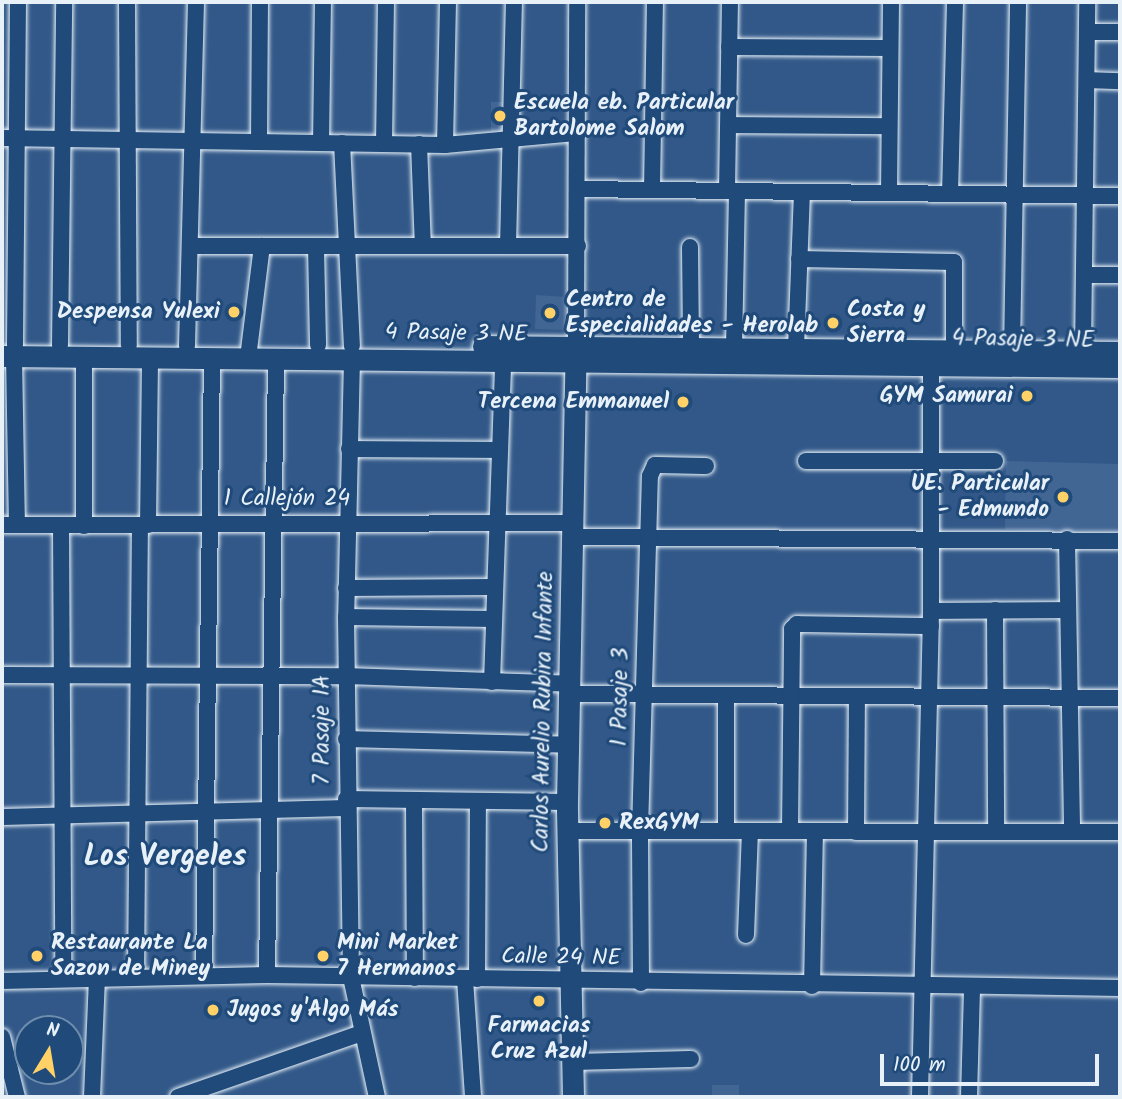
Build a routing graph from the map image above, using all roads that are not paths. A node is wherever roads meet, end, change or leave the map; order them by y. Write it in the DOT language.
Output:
graph roads {
  1 [pos="18,2"];
  2 [pos="64,2"];
  3 [pos="127,2"];
  4 [pos="196,2"];
  5 [pos="260,2"];
  6 [pos="323,2"];
  7 [pos="386,2"];
  8 [pos="448,2"];
  9 [pos="514,2"];
  10 [pos="577,2"];
  11 [pos="655,2"];
  12 [pos="730,2"];
  13 [pos="891,2"];
  14 [pos="955,2"];
  15 [pos="1017,2"];
  16 [pos="1087,2"];
  17 [pos="1087,32"];
  18 [pos="1120,32"];
  19 [pos="729,47"];
  20 [pos="890,48"];
  21 [pos="1087,80"];
  22 [pos="1120,81"];
  23 [pos="729,125"];
  24 [pos="889,126"];
  25 [pos="578,133"];
  26 [pos="9,138"];
  27 [pos="509,138"];
  28 [pos="62,139"];
  29 [pos="128,140"];
  30 [pos="193,141"];
  31 [pos="259,142"];
  32 [pos="321,143"];
  33 [pos="342,143"];
  34 [pos="384,144"];
  35 [pos="419,144"];
  36 [pos="445,145"];
  37 [pos="579,189"];
  38 [pos="652,190"];
  39 [pos="732,191"];
  40 [pos="802,192"];
  41 [pos="889,193"];
  42 [pos="950,194"];
  43 [pos="1012,195"];
  44 [pos="1087,196"];
  45 [pos="1120,196"];
  46 [pos="190,246"];
  47 [pos="262,246"];
  48 [pos="348,246"];
  49 [pos="423,246"];
  50 [pos="508,246"];
  51 [pos="578,246"];
  52 [pos="316,247"];
  53 [pos="690,247"];
  54 [pos="799,259"];
  55 [pos="1085,275"];
  56 [pos="1120,275"];
  57 [pos="60,345"];
  58 [pos="129,345"];
  59 [pos="318,345"];
  60 [pos="187,346"];
  61 [pos="691,348"];
  62 [pos="734,348"];
  63 [pos="796,348"];
  64 [pos="8,350"];
  65 [pos="954,350"];
  66 [pos="1012,351"];
  67 [pos="1083,351"];
  68 [pos="248,352"];
  69 [pos="352,352"];
  70 [pos="1120,352"];
  71 [pos="576,354"];
  72 [pos="84,357"];
  73 [pos="150,358"];
  74 [pos="212,358"];
  75 [pos="276,358"];
  76 [pos="503,360"];
  77 [pos="931,365"];
  78 [pos="1120,367"];
  79 [pos="349,449"];
  80 [pos="499,450"];
  81 [pos="806,461"];
  82 [pos="995,461"];
  83 [pos="931,462"];
  84 [pos="706,466"];
  85 [pos="274,521"];
  86 [pos="211,522"];
  87 [pos="495,522"];
  88 [pos="346,523"];
  89 [pos="10,525"];
  90 [pos="61,525"];
  91 [pos="144,525"];
  92 [pos="84,526"];
  93 [pos="573,530"];
  94 [pos="647,537"];
  95 [pos="1067,539"];
  96 [pos="931,540"];
  97 [pos="1120,541"];
  98 [pos="346,587"];
  99 [pos="494,587"];
  100 [pos="995,610"];
  101 [pos="1068,610"];
  102 [pos="346,617"];
  103 [pos="931,618"];
  104 [pos="494,619"];
  105 [pos="2,675"];
  106 [pos="60,675"];
  107 [pos="137,675"];
  108 [pos="206,676"];
  109 [pos="271,676"];
  110 [pos="346,676"];
  111 [pos="492,681"];
  112 [pos="571,689"];
  113 [pos="643,694"];
  114 [pos="726,695"];
  115 [pos="790,696"];
  116 [pos="857,696"];
  117 [pos="929,697"];
  118 [pos="996,697"];
  119 [pos="1070,698"];
  120 [pos="1120,698"];
  121 [pos="346,739"];
  122 [pos="569,745"];
  123 [pos="414,800"];
  124 [pos="478,801"];
  125 [pos="567,802"];
  126 [pos="346,804"];
  127 [pos="269,810"];
  128 [pos="203,812"];
  129 [pos="136,814"];
  130 [pos="60,816"];
  131 [pos="2,817"];
  132 [pos="568,831"];
  133 [pos="640,831"];
  134 [pos="726,831"];
  135 [pos="750,831"];
  136 [pos="790,831"];
  137 [pos="815,832"];
  138 [pos="856,832"];
  139 [pos="927,832"];
  140 [pos="996,832"];
  141 [pos="1072,832"];
  142 [pos="1120,832"];
  143 [pos="746,935"];
  144 [pos="204,975"];
  145 [pos="267,975"];
  146 [pos="62,976"];
  147 [pos="97,976"];
  148 [pos="136,976"];
  149 [pos="351,977"];
  150 [pos="415,978"];
  151 [pos="471,979"];
  152 [pos="10,981"];
  153 [pos="570,982"];
  154 [pos="641,983"];
  155 [pos="812,986"];
  156 [pos="923,988"];
  157 [pos="1120,988"];
  158 [pos="972,989"];
  159 [pos="2,992"];
  160 [pos="362,1033"];
  161 [pos="2,1037"];
  162 [pos="691,1059"];
  163 [pos="573,1062"];
  164 [pos="17,1097"];
  165 [pos="92,1097"];
  166 [pos="177,1097"];
  167 [pos="377,1097"];
  168 [pos="473,1097"];
  169 [pos="573,1097"];
  170 [pos="920,1097"];
  171 [pos="969,1097"];
  1 -- 26 [label="street"];
  2 -- 28 [label="street"];
  3 -- 29 [label="street"];
  4 -- 30 [label="street"];
  5 -- 31 [label="street"];
  6 -- 32 [label="street"];
  7 -- 34 [label="street"];
  8 -- 36 [label="street"];
  9 -- 27 [label="street"];
  10 -- 25 [label="street, Carlos Aurelio Rubira Infante"];
  11 -- 38 [label="street"];
  12 -- 19 [label="street"];
  13 -- 20 [label="street"];
  14 -- 42 [label="street"];
  15 -- 43 [label="street"];
  16 -- 17 [label="street"];
  17 -- 18 [label="street"];
  17 -- 21 [label="street"];
  19 -- 20 [label="street"];
  19 -- 23 [label="street"];
  20 -- 24 [label="street"];
  21 -- 22 [label="street"];
  21 -- 44 [label="street"];
  23 -- 24 [label="street"];
  23 -- 39 [label="street"];
  24 -- 41 [label="street"];
  25 -- 27 [label="street"];
  25 -- 37 [label="street, Carlos Aurelio Rubira Infante"];
  26 -- 28 [label="street"];
  26 -- 64 [label="street"];
  27 -- 36 [label="street"];
  27 -- 50 [label="street"];
  28 -- 29 [label="street"];
  28 -- 57 [label="street"];
  29 -- 30 [label="street"];
  29 -- 58 [label="street"];
  30 -- 31 [label="street"];
  30 -- 46 [label="street"];
  31 -- 32 [label="street"];
  32 -- 33 [label="street"];
  33 -- 34 [label="street"];
  33 -- 48 [label="street, 7 Pasaje 1A"];
  34 -- 35 [label="street"];
  35 -- 36 [label="street"];
  35 -- 49 [label="street"];
  37 -- 38 [label="street"];
  37 -- 51 [label="street, Carlos Aurelio Rubira Infante"];
  38 -- 39 [label="street"];
  39 -- 40 [label="street"];
  39 -- 62 [label="street"];
  40 -- 41 [label="street"];
  40 -- 54 [label="street"];
  41 -- 42 [label="street"];
  42 -- 43 [label="street"];
  43 -- 44 [label="street"];
  43 -- 66 [label="street"];
  44 -- 45 [label="street"];
  44 -- 55 [label="street"];
  46 -- 47 [label="street"];
  46 -- 60 [label="street"];
  47 -- 52 [label="street"];
  47 -- 68 [label="street"];
  48 -- 49 [label="street"];
  48 -- 52 [label="street"];
  48 -- 69 [label="street, 7 Pasaje 1A"];
  49 -- 50 [label="street"];
  50 -- 51 [label="street"];
  51 -- 71 [label="street, Carlos Aurelio Rubira Infante"];
  52 -- 59 [label="street"];
  53 -- 61 [label="street"];
  54 -- 63 [label="street"];
  54 -- 65 [label="street"];
  55 -- 56 [label="street"];
  55 -- 67 [label="street"];
  57 -- 58 [label="street, 4 Pasaje 3 NE"];
  57 -- 64 [label="street, 4 Pasaje 3 NE"];
  58 -- 60 [label="street, 4 Pasaje 3 NE"];
  59 -- 68 [label="street, 4 Pasaje 3 NE"];
  59 -- 69 [label="street, 4 Pasaje 3 NE"];
  60 -- 68 [label="street, 4 Pasaje 3 NE"];
  61 -- 62 [label="street, 4 Pasaje 3 NE"];
  61 -- 71 [label="street, 4 Pasaje 3 NE"];
  62 -- 63 [label="street, 4 Pasaje 3 NE"];
  63 -- 65 [label="street, 4 Pasaje 3 NE"];
  64 -- 72 [label="street, 4 Pasaje 3 NE"];
  64 -- 89 [label="street"];
  65 -- 66 [label="street, 4 Pasaje 3 NE"];
  66 -- 67 [label="street, 4 Pasaje 3 NE"];
  67 -- 70 [label="street, 4 Pasaje 3 NE"];
  68 -- 74 [label="street, 4 Pasaje 3 NE"];
  68 -- 75 [label="street, 4 Pasaje 3 NE"];
  69 -- 71 [label="street, 4 Pasaje 3 NE"];
  69 -- 75 [label="street, 4 Pasaje 3 NE"];
  69 -- 76 [label="street, 4 Pasaje 3 NE"];
  69 -- 79 [label="street, 7 Pasaje 1A"];
  71 -- 76 [label="street, 4 Pasaje 3 NE"];
  71 -- 77 [label="street, 4 Pasaje 3 NE"];
  71 -- 93 [label="street, Carlos Aurelio Rubira Infante"];
  72 -- 73 [label="street, 4 Pasaje 3 NE"];
  72 -- 92 [label="street"];
  73 -- 74 [label="street, 4 Pasaje 3 NE"];
  73 -- 91 [label="street"];
  74 -- 86 [label="street"];
  75 -- 85 [label="street"];
  76 -- 80 [label="street"];
  77 -- 78 [label="street, 4 Pasaje 3 NE"];
  77 -- 83 [label="street"];
  79 -- 80 [label="street"];
  79 -- 88 [label="street, 7 Pasaje 1A"];
  80 -- 87 [label="street"];
  81 -- 83 [label="street"];
  82 -- 83 [label="street"];
  83 -- 96 [label="street"];
  84 -- 94 [label="street, 1 Pasaje 3"];
  85 -- 86 [label="street, 1 Callejón 24"];
  85 -- 88 [label="street, 1 Callejón 24"];
  85 -- 109 [label="street"];
  86 -- 91 [label="street, 1 Callejón 24"];
  86 -- 108 [label="street"];
  87 -- 88 [label="street, 1 Callejón 24"];
  87 -- 93 [label="street, 1 Callejón 24"];
  87 -- 99 [label="street"];
  88 -- 98 [label="street, 7 Pasaje 1A"];
  89 -- 90 [label="street, 1 Callejón 24"];
  90 -- 92 [label="street, 1 Callejón 24"];
  90 -- 106 [label="street"];
  91 -- 92 [label="street, 1 Callejón 24"];
  91 -- 107 [label="street"];
  93 -- 94 [label="street, 1 Callejón 24"];
  93 -- 112 [label="street, Carlos Aurelio Rubira Infante"];
  94 -- 96 [label="street, 1 Callejón 24"];
  94 -- 113 [label="street, 1 Pasaje 3"];
  95 -- 96 [label="street, 1 Callejón 24"];
  95 -- 97 [label="street, 1 Callejón 24"];
  95 -- 101 [label="street"];
  96 -- 103 [label="street"];
  98 -- 99 [label="street"];
  98 -- 102 [label="street, 7 Pasaje 1A"];
  99 -- 104 [label="street"];
  100 -- 101 [label="street"];
  100 -- 103 [label="street"];
  100 -- 118 [label="street"];
  101 -- 119 [label="street"];
  102 -- 104 [label="street"];
  102 -- 110 [label="street, 7 Pasaje 1A"];
  103 -- 115 [label="street"];
  103 -- 117 [label="street"];
  104 -- 111 [label="street"];
  105 -- 106 [label="street"];
  106 -- 107 [label="street"];
  106 -- 130 [label="street"];
  107 -- 108 [label="street"];
  107 -- 129 [label="street"];
  108 -- 109 [label="street"];
  108 -- 128 [label="street"];
  109 -- 110 [label="street"];
  109 -- 127 [label="street"];
  110 -- 111 [label="street"];
  110 -- 121 [label="street, 7 Pasaje 1A"];
  111 -- 112 [label="street"];
  112 -- 113 [label="street"];
  112 -- 122 [label="street, Carlos Aurelio Rubira Infante"];
  113 -- 114 [label="street"];
  113 -- 133 [label="street, 1 Pasaje 3"];
  114 -- 115 [label="street"];
  114 -- 134 [label="street"];
  115 -- 116 [label="street"];
  115 -- 136 [label="street"];
  116 -- 117 [label="street"];
  116 -- 138 [label="street"];
  117 -- 118 [label="street"];
  117 -- 139 [label="street"];
  118 -- 119 [label="street"];
  118 -- 140 [label="street"];
  119 -- 120 [label="street"];
  119 -- 141 [label="street"];
  121 -- 122 [label="street"];
  121 -- 126 [label="street, 7 Pasaje 1A"];
  122 -- 125 [label="street, Carlos Aurelio Rubira Infante"];
  123 -- 124 [label="street"];
  123 -- 126 [label="street"];
  123 -- 150 [label="street"];
  124 -- 125 [label="street"];
  124 -- 151 [label="street"];
  125 -- 132 [label="street, Carlos Aurelio Rubira Infante"];
  126 -- 127 [label="street"];
  126 -- 149 [label="street, 7 Pasaje 1A"];
  127 -- 128 [label="street"];
  127 -- 145 [label="street"];
  128 -- 129 [label="street"];
  128 -- 144 [label="street"];
  129 -- 130 [label="street"];
  129 -- 148 [label="street"];
  130 -- 131 [label="street"];
  130 -- 146 [label="street"];
  132 -- 133 [label="street"];
  132 -- 153 [label="street, Carlos Aurelio Rubira Infante"];
  133 -- 134 [label="street"];
  133 -- 154 [label="street, 1 Pasaje 3"];
  134 -- 135 [label="street"];
  135 -- 136 [label="street"];
  135 -- 143 [label="street"];
  136 -- 137 [label="street"];
  137 -- 138 [label="street"];
  137 -- 155 [label="street"];
  138 -- 139 [label="street"];
  139 -- 140 [label="street"];
  139 -- 156 [label="street"];
  140 -- 141 [label="street"];
  141 -- 142 [label="street"];
  144 -- 145 [label="street, Calle 24 NE"];
  144 -- 148 [label="street, Calle 24 NE"];
  145 -- 149 [label="street, Calle 24 NE"];
  146 -- 147 [label="street, Calle 24 NE"];
  146 -- 152 [label="street, Calle 24 NE"];
  147 -- 148 [label="street, Calle 24 NE"];
  147 -- 165 [label="street"];
  149 -- 150 [label="street, Calle 24 NE"];
  149 -- 160 [label="street, 7 Pasaje 1A"];
  150 -- 151 [label="street, Calle 24 NE"];
  151 -- 153 [label="street, Calle 24 NE"];
  151 -- 168 [label="street"];
  152 -- 159 [label="street"];
  153 -- 154 [label="street, Calle 24 NE"];
  153 -- 163 [label="street, Carlos Aurelio Rubira Infante"];
  154 -- 155 [label="street, Calle 24 NE"];
  155 -- 156 [label="street, Calle 24 NE"];
  156 -- 158 [label="street, Calle 24 NE"];
  156 -- 170 [label="street"];
  157 -- 158 [label="street, Calle 24 NE"];
  158 -- 171 [label="street"];
  160 -- 166 [label="street"];
  160 -- 167 [label="street, 7 Pasaje 1A"];
  161 -- 164 [label="street"];
  162 -- 163 [label="street"];
  163 -- 169 [label="street, Carlos Aurelio Rubira Infante"];
}
